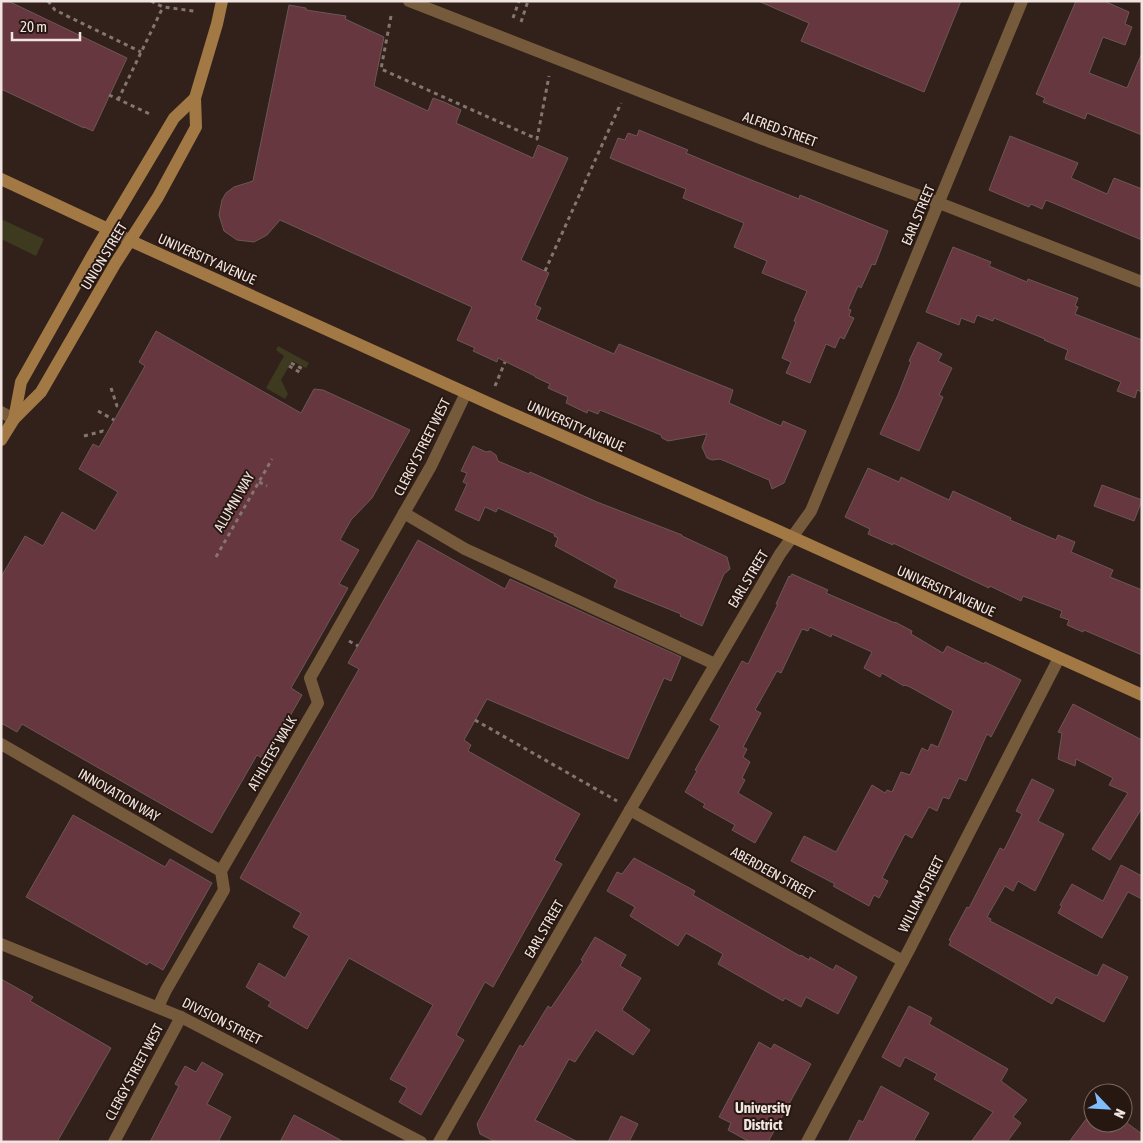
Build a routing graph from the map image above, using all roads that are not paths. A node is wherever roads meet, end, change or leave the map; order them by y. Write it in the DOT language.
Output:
graph roads {
  1 [pos="222,1"];
  2 [pos="409,1"];
  3 [pos="1022,1"];
  4 [pos="195,98"];
  5 [pos="1,179"];
  6 [pos="939,204"];
  7 [pos="108,229"];
  8 [pos="131,241"];
  9 [pos="1142,282"];
  10 [pos="466,393"];
  11 [pos="1,412"];
  12 [pos="14,419"];
  13 [pos="1,440"];
  14 [pos="404,513"];
  15 [pos="792,537"];
  16 [pos="1059,658"];
  17 [pos="715,664"];
  18 [pos="1142,695"];
  19 [pos="1,744"];
  20 [pos="630,810"];
  21 [pos="221,871"];
  22 [pos="1,944"];
  23 [pos="902,961"];
  24 [pos="158,1007"];
  25 [pos="181,1016"];
  26 [pos="114,1142"];
  27 [pos="421,1142"];
  28 [pos="439,1142"];
  29 [pos="807,1142"];
  1 -- 4 [label="main road, UNION STREET"];
  2 -- 6 [label="street, ALFRED STREET"];
  3 -- 6 [label="street, EARL STREET"];
  4 -- 7 [label="main road, UNION STREET"];
  4 -- 8 [label="main road, UNION STREET"];
  5 -- 7 [label="main road, UNIVERSITY AVENUE"];
  6 -- 9 [label="street, ALFRED STREET"];
  6 -- 15 [label="street, EARL STREET"];
  7 -- 8 [label="street, UNIVERSITY AVENUE"];
  7 -- 12 [label="main road, UNION STREET"];
  8 -- 10 [label="main road, UNIVERSITY AVENUE"];
  8 -- 12 [label="main road, UNION STREET"];
  10 -- 14 [label="street, CLERGY STREET WEST"];
  10 -- 15 [label="main road, UNIVERSITY AVENUE"];
  11 -- 12 [label="street"];
  12 -- 13 [label="main road, UNION STREET"];
  14 -- 17 [label="street"];
  14 -- 21 [label="street, ATHLETES’ WALK"];
  15 -- 16 [label="main road, UNIVERSITY AVENUE"];
  15 -- 17 [label="street, EARL STREET"];
  16 -- 18 [label="main road, UNIVERSITY AVENUE"];
  16 -- 23 [label="street, WILLIAM STREET"];
  17 -- 20 [label="street, EARL STREET"];
  19 -- 21 [label="street, INNOVATION WAY"];
  20 -- 23 [label="street, ABERDEEN STREET"];
  20 -- 28 [label="street, EARL STREET"];
  21 -- 24 [label="street"];
  22 -- 24 [label="street, DIVISION STREET"];
  23 -- 29 [label="street, WILLIAM STREET"];
  24 -- 25 [label="street, DIVISION STREET"];
  25 -- 26 [label="street, CLERGY STREET WEST"];
  25 -- 27 [label="street, DIVISION STREET"];
}
